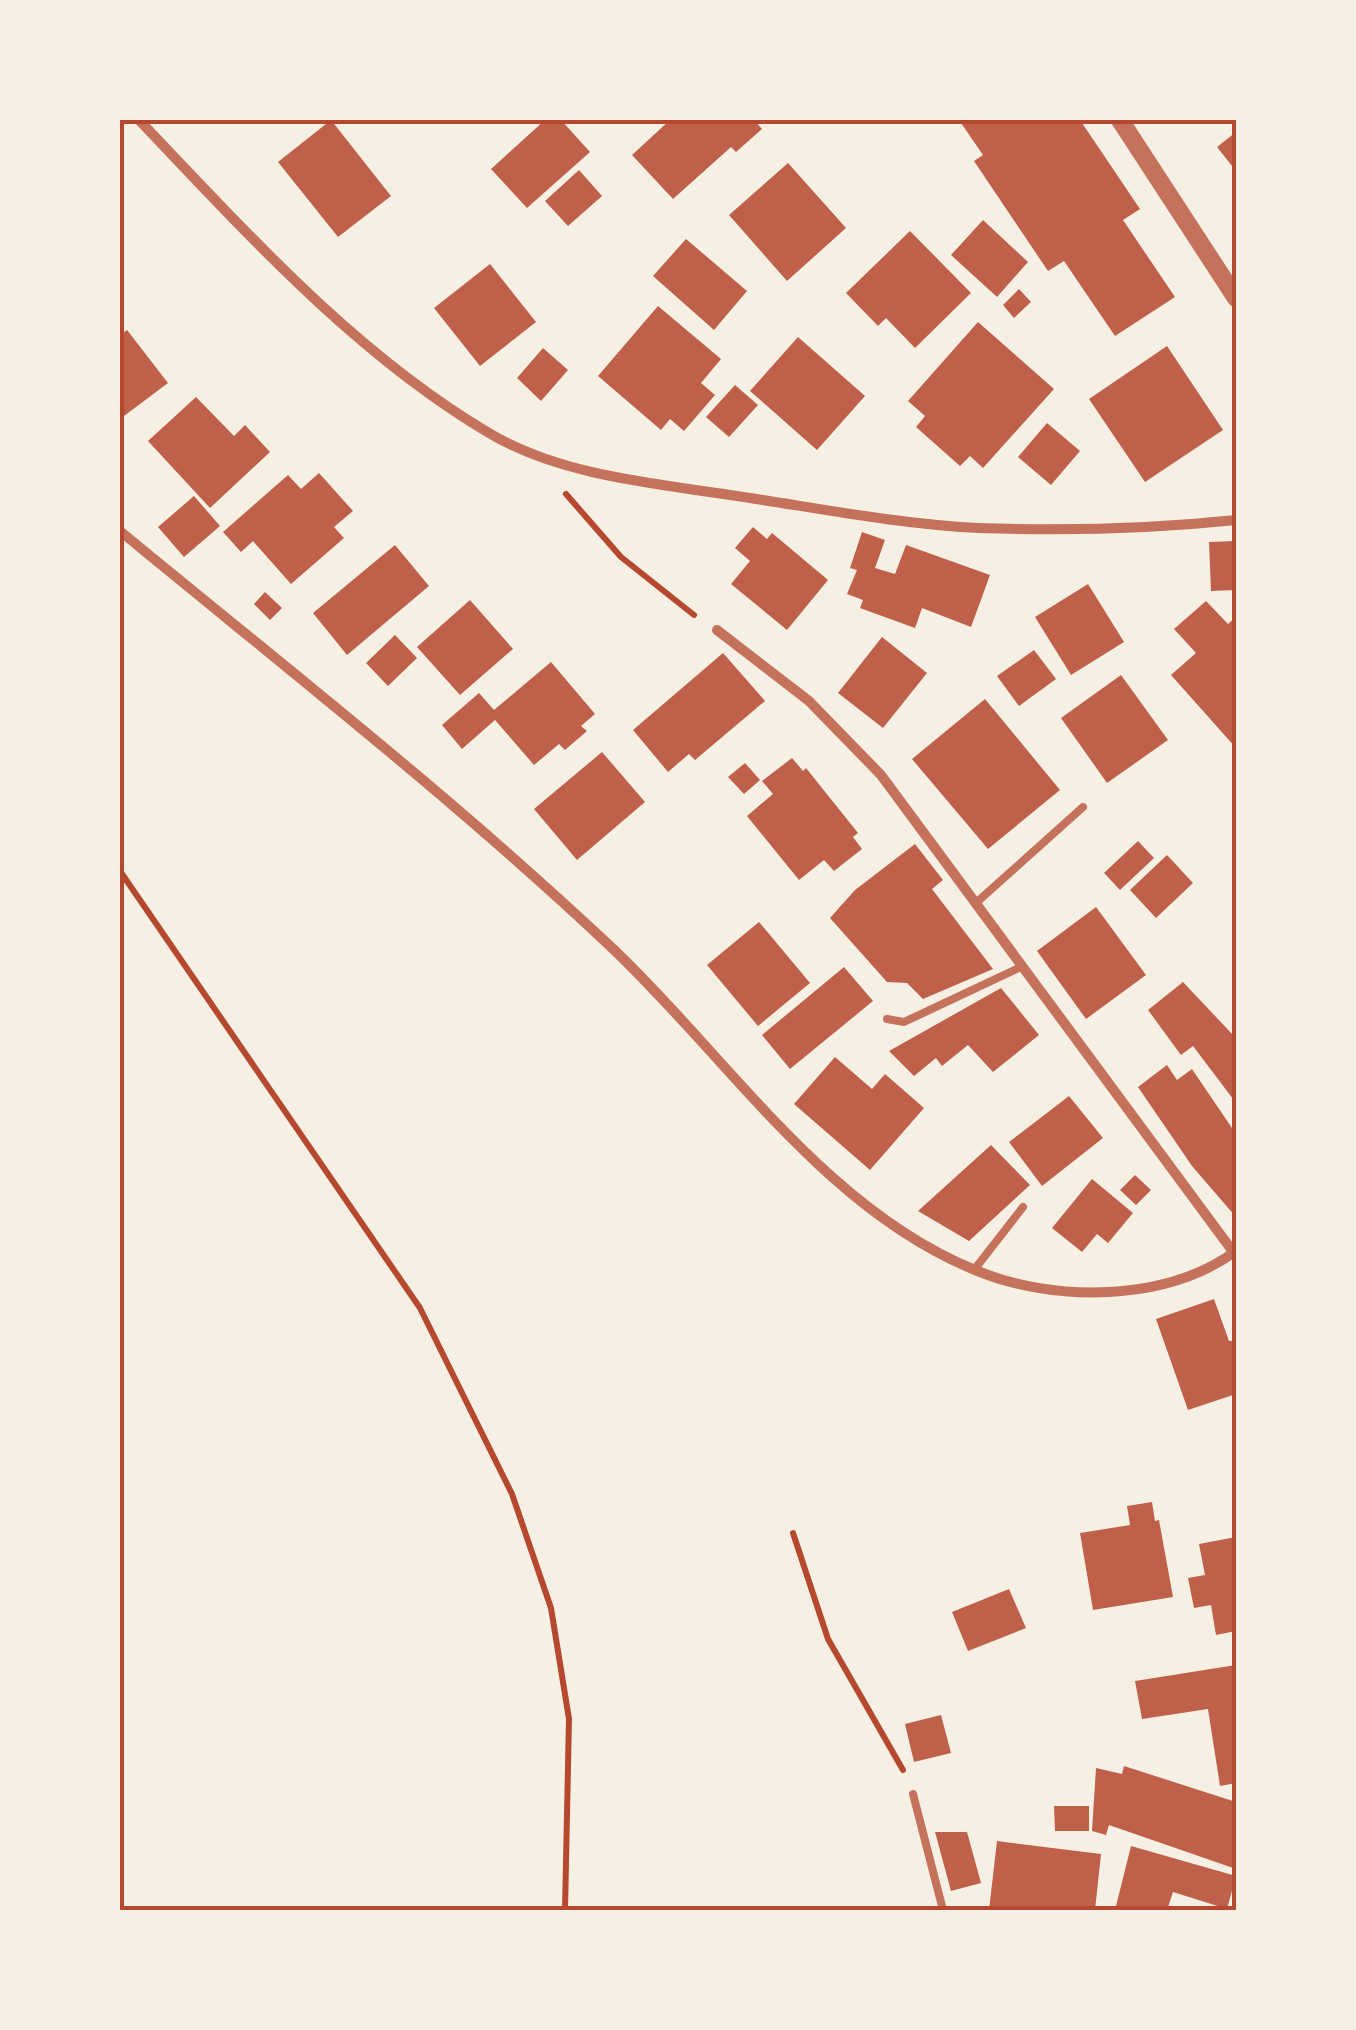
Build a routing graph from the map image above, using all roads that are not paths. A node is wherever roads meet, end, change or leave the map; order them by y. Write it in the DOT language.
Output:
graph roads {
  1 [pos="139,120"];
  2 [pos="1120,120"];
  3 [pos="1236,298"];
  4 [pos="1236,520"];
  5 [pos="120,531"];
  6 [pos="717,630"];
  7 [pos="1084,807"];
  8 [pos="977,902"];
  9 [pos="1022,966"];
  10 [pos="887,1019"];
  11 [pos="1023,1207"];
  12 [pos="1235,1252"];
  13 [pos="974,1270"];
  14 [pos="913,1794"];
  15 [pos="943,1910"];
  1 -- 4 [label="street"];
  2 -- 3 [label="street"];
  5 -- 13 [label="street"];
  6 -- 8 [label="street"];
  7 -- 8 [label="lane"];
  8 -- 9 [label="street"];
  9 -- 10 [label="lane"];
  9 -- 12 [label="street"];
  11 -- 13 [label="lane"];
  12 -- 13 [label="street"];
  14 -- 15 [label="lane"];
}
